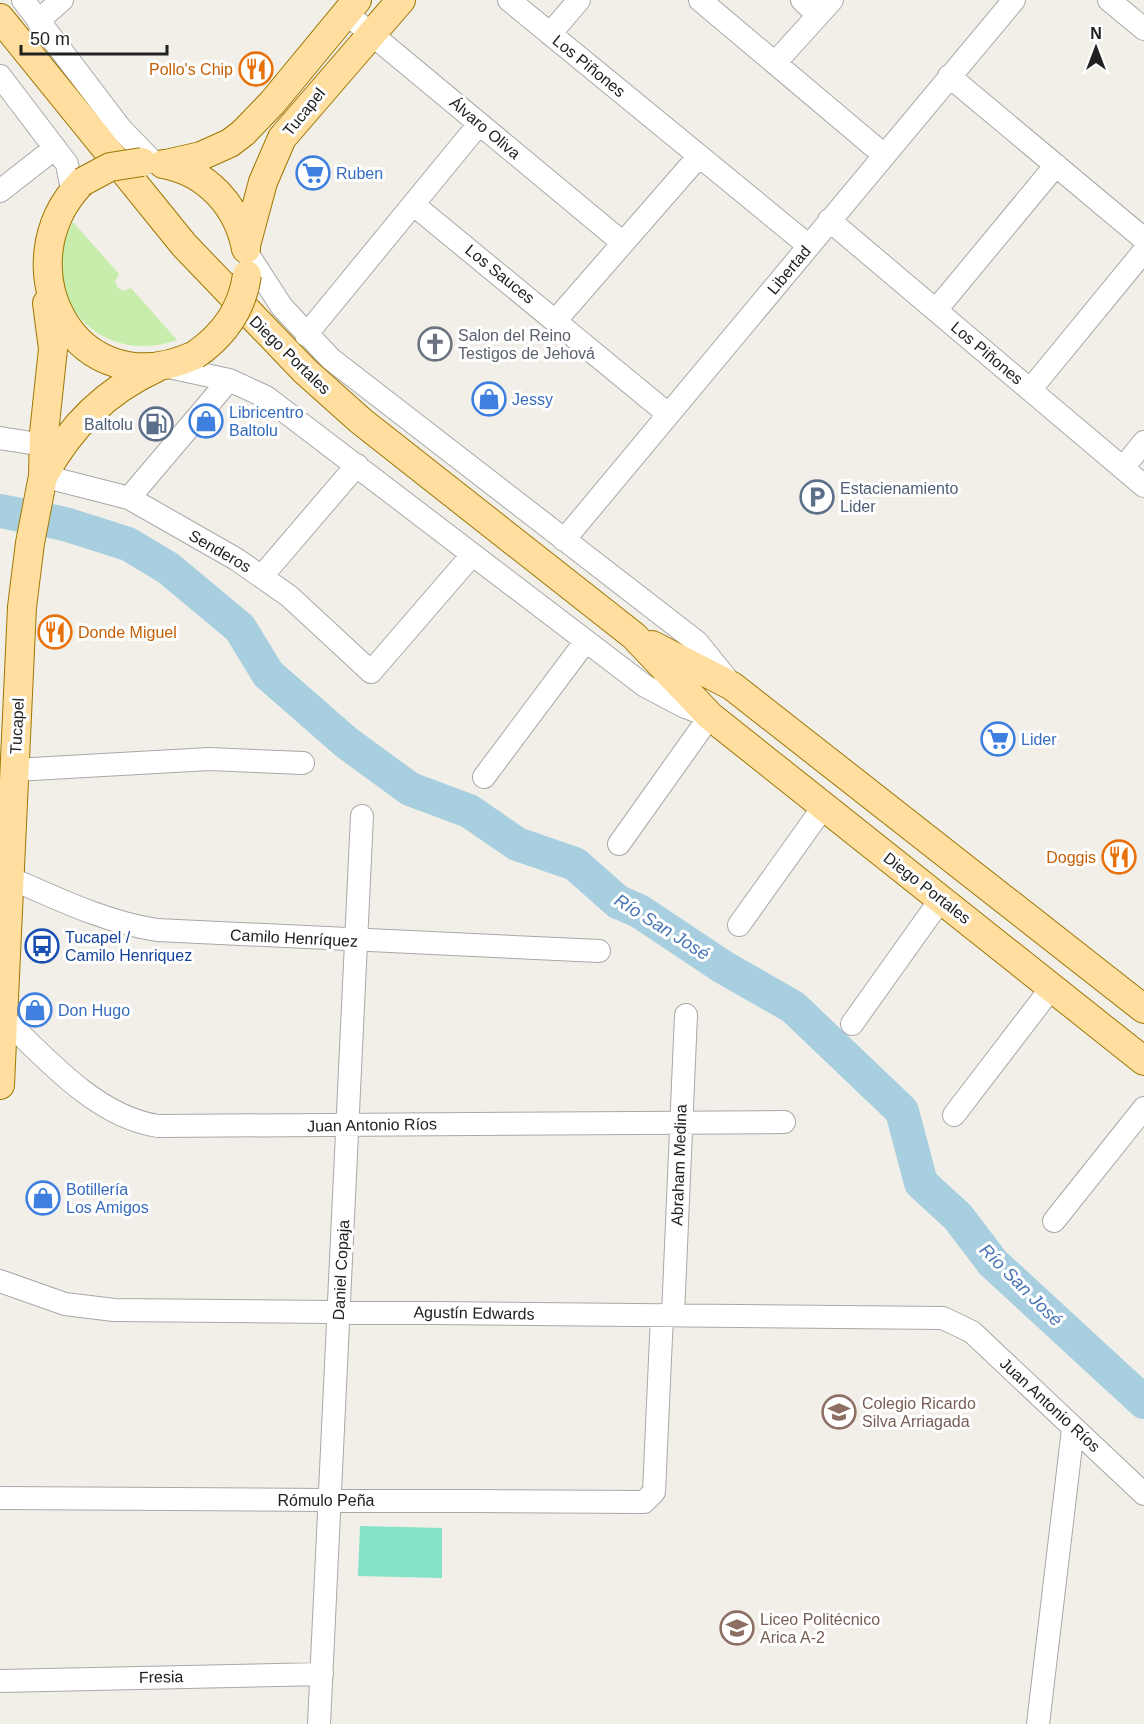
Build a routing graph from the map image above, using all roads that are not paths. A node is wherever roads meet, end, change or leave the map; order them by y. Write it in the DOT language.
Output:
graph roads {
  1 [pos="23,0"];
  2 [pos="62,0"];
  3 [pos="401,0"];
  4 [pos="509,0"];
  5 [pos="579,0"];
  6 [pos="700,0"];
  7 [pos="1014,0"];
  8 [pos="1109,0"];
  9 [pos="817,5"];
  10 [pos="352,7"];
  11 [pos="0,18"];
  12 [pos="38,21"];
  13 [pos="1144,29"];
  14 [pos="373,34"];
  15 [pos="550,34"];
  16 [pos="775,63"];
  17 [pos="0,76"];
  18 [pos="949,76"];
  19 [pos="479,124"];
  20 [pos="56,148"];
  21 [pos="884,155"];
  22 [pos="699,156"];
  23 [pos="154,163"];
  24 [pos="1056,165"];
  25 [pos="77,186"];
  26 [pos="0,190"];
  27 [pos="414,205"];
  28 [pos="830,220"];
  29 [pos="1144,239"];
  30 [pos="623,243"];
  31 [pos="808,246"];
  32 [pos="1144,251"];
  33 [pos="247,258"];
  34 [pos="47,303"];
  35 [pos="936,310"];
  36 [pos="556,320"];
  37 [pos="306,335"];
  38 [pos="160,367"];
  39 [pos="229,380"];
  40 [pos="1030,390"];
  41 [pos="668,414"];
  42 [pos="0,438"];
  43 [pos="1144,442"];
  44 [pos="44,445"];
  45 [pos="357,465"];
  46 [pos="1123,468"];
  47 [pos="42,486"];
  48 [pos="1144,486"];
  49 [pos="129,498"];
  50 [pos="564,540"];
  51 [pos="472,555"];
  52 [pos="262,576"];
  53 [pos="21,626"];
  54 [pos="634,636"];
  55 [pos="585,642"];
  56 [pos="0,649"];
  57 [pos="732,686"];
  58 [pos="710,716"];
  59 [pos="303,763"];
  60 [pos="15,770"];
  61 [pos="484,777"];
  62 [pos="824,806"];
  63 [pos="362,816"];
  64 [pos="619,844"];
  65 [pos="5,874"];
  66 [pos="941,899"];
  67 [pos="740,925"];
  68 [pos="356,941"];
  69 [pos="599,951"];
  70 [pos="1106,979"];
  71 [pos="1052,987"];
  72 [pos="1144,1009"];
  73 [pos="1082,1011"];
  74 [pos="686,1015"];
  75 [pos="2,1016"];
  76 [pos="852,1024"];
  77 [pos="1144,1060"];
  78 [pos="0,1084"];
  79 [pos="1144,1108"];
  80 [pos="954,1115"];
  81 [pos="784,1122"];
  82 [pos="681,1123"];
  83 [pos="347,1125"];
  84 [pos="1054,1221"];
  85 [pos="0,1281"];
  86 [pos="339,1311"];
  87 [pos="668,1315"];
  88 [pos="952,1321"];
  89 [pos="1074,1429"];
  90 [pos="1144,1494"];
  91 [pos="0,1498"];
  92 [pos="650,1498"];
  93 [pos="330,1501"];
  94 [pos="322,1674"];
  95 [pos="0,1681"];
  96 [pos="319,1724"];
  97 [pos="1038,1724"];
  1 -- 12 [label="street"];
  2 -- 12 [label="street"];
  3 -- 14 [label="main road, Tucapel"];
  4 -- 15 [label="street, Los Piñones"];
  5 -- 15 [label="street"];
  6 -- 16 [label="street"];
  7 -- 18 [label="street, Libertad"];
  8 -- 13 [label="street"];
  9 -- 16 [label="street"];
  10 -- 14 [label="street, Álvaro Oliva"];
  10 -- 23 [label="main road, Tucapel"];
  11 -- 54 [label="main road, Diego Portales"];
  12 -- 23 [label="street"];
  14 -- 19 [label="street, Álvaro Oliva"];
  14 -- 33 [label="main road, Tucapel"];
  15 -- 22 [label="street, Los Piñones"];
  16 -- 21 [label="street"];
  17 -- 20 [label="street"];
  18 -- 21 [label="street, Libertad"];
  18 -- 24 [label="street"];
  19 -- 27 [label="street"];
  19 -- 30 [label="street, Álvaro Oliva"];
  20 -- 25 [label="street"];
  20 -- 26 [label="street"];
  21 -- 28 [label="street, Libertad"];
  22 -- 30 [label="street"];
  22 -- 31 [label="street, Los Piñones"];
  23 -- 25 [label="main road, bridge"];
  23 -- 33 [label="main road"];
  24 -- 29 [label="street"];
  24 -- 35 [label="street"];
  25 -- 34 [label="main road"];
  27 -- 36 [label="street, Los Sauces"];
  27 -- 37 [label="street"];
  28 -- 31 [label="street, Libertad"];
  28 -- 35 [label="street, Los Piñones"];
  30 -- 36 [label="street"];
  31 -- 41 [label="street, Libertad"];
  32 -- 40 [label="street"];
  33 -- 37 [label="street, Diego Portales"];
  33 -- 38 [label="main road, bridge"];
  34 -- 38 [label="main road"];
  34 -- 44 [label="main road, Tucapel"];
  35 -- 40 [label="street, Los Piñones"];
  36 -- 41 [label="street, Los Sauces"];
  37 -- 50 [label="street, Diego Portales"];
  38 -- 39 [label="street, Diego Portales"];
  38 -- 47 [label="main road, Tucapel"];
  39 -- 45 [label="street, Diego Portales"];
  39 -- 49 [label="street"];
  40 -- 46 [label="street, Los Piñones"];
  41 -- 50 [label="street, Libertad"];
  42 -- 44 [label="street"];
  43 -- 46 [label="street"];
  44 -- 47 [label="main road, Tucapel"];
  45 -- 51 [label="street, Diego Portales"];
  45 -- 52 [label="street"];
  46 -- 48 [label="street, Los Piñones"];
  47 -- 49 [label="street, Senderos"];
  47 -- 53 [label="main road, Tucapel"];
  49 -- 52 [label="street, Senderos"];
  50 -- 57 [label="street, Diego Portales"];
  51 -- 52 [label="street, Senderos"];
  51 -- 55 [label="street, Diego Portales"];
  53 -- 56 [label="main road"];
  53 -- 60 [label="main road, Tucapel"];
  54 -- 57 [label="main road, Diego Portales"];
  54 -- 58 [label="main road, Diego Portales"];
  55 -- 58 [label="street, Diego Portales"];
  55 -- 61 [label="street"];
  57 -- 70 [label="main road, Diego Portales"];
  58 -- 62 [label="main road, Diego Portales"];
  58 -- 64 [label="street"];
  59 -- 60 [label="street"];
  60 -- 65 [label="main road, Tucapel"];
  62 -- 66 [label="main road, Diego Portales"];
  62 -- 67 [label="street"];
  63 -- 68 [label="street, Daniel Copaja"];
  65 -- 68 [label="street, Camilo Henríquez"];
  65 -- 75 [label="main road, Tucapel"];
  66 -- 71 [label="main road, Diego Portales"];
  66 -- 76 [label="street"];
  68 -- 69 [label="street, Camilo Henríquez"];
  68 -- 83 [label="street, Daniel Copaja"];
  70 -- 72 [label="main road, Diego Portales"];
  70 -- 73 [label="main road"];
  71 -- 73 [label="main road, Diego Portales"];
  71 -- 80 [label="street"];
  73 -- 77 [label="main road, Diego Portales"];
  74 -- 82 [label="street, Abraham Medina"];
  75 -- 78 [label="main road, Tucapel"];
  75 -- 83 [label="street, Juan Antonio Ríos"];
  79 -- 84 [label="street"];
  81 -- 82 [label="street, Juan Antonio Ríos"];
  82 -- 83 [label="street, Juan Antonio Ríos"];
  82 -- 87 [label="street, Abraham Medina"];
  83 -- 86 [label="street, Daniel Copaja"];
  85 -- 86 [label="street, Agustín Edwards"];
  86 -- 87 [label="street, Agustín Edwards"];
  86 -- 93 [label="street, Daniel Copaja"];
  87 -- 88 [label="street, Agustín Edwards"];
  87 -- 92 [label="street, Abraham Medina"];
  88 -- 89 [label="street, Juan Antonio Ríos"];
  89 -- 90 [label="street, Juan Antonio Ríos"];
  89 -- 97 [label="street"];
  91 -- 93 [label="street, Rómulo Peña"];
  92 -- 93 [label="street, Rómulo Peña"];
  93 -- 94 [label="street, Daniel Copaja"];
  94 -- 95 [label="street, Fresia"];
  94 -- 96 [label="street, Daniel Copaja"];
}
